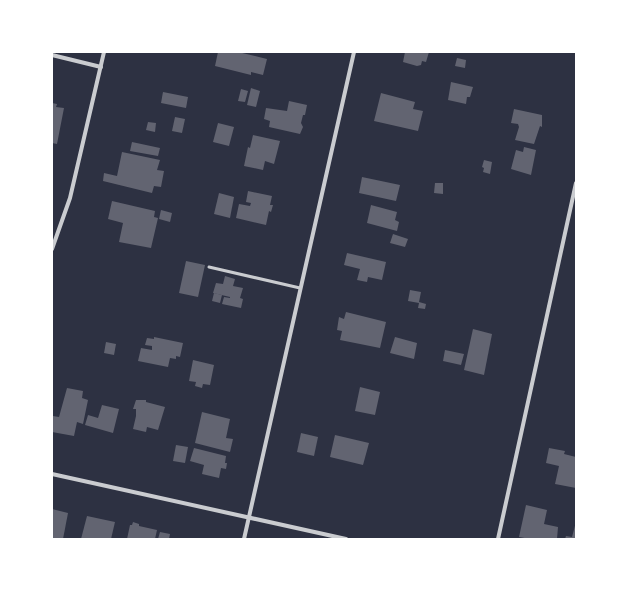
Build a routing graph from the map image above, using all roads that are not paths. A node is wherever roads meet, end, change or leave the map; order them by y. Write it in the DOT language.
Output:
graph roads {
  1 [pos="104,52"];
  2 [pos="354,52"];
  3 [pos="52,55"];
  4 [pos="100,67"];
  5 [pos="576,183"];
  6 [pos="52,249"];
  7 [pos="209,267"];
  8 [pos="300,288"];
  9 [pos="52,474"];
  10 [pos="249,516"];
  11 [pos="244,539"];
  12 [pos="346,539"];
  13 [pos="498,539"];
  1 -- 4 [label="street"];
  2 -- 8 [label="street"];
  3 -- 4 [label="street"];
  4 -- 6 [label="street"];
  5 -- 13 [label="street"];
  7 -- 8 [label="lane"];
  8 -- 10 [label="street"];
  9 -- 10 [label="street"];
  10 -- 11 [label="street"];
  10 -- 12 [label="street"];
}
